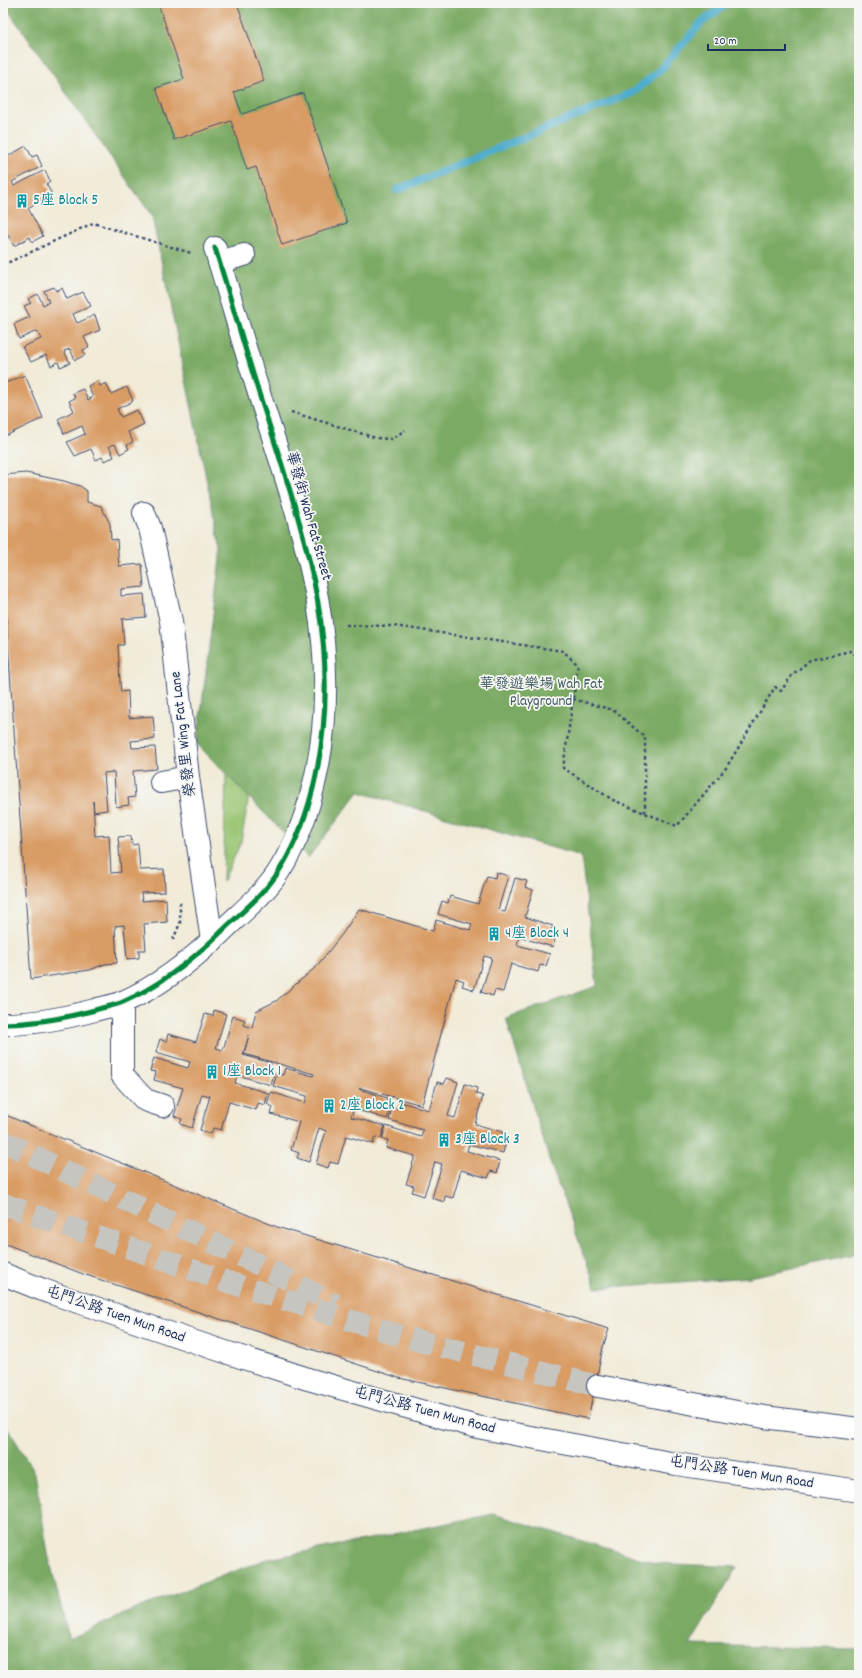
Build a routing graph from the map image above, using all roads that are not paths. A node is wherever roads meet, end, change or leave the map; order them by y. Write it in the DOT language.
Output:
graph roads {
  1 [pos="244,255"];
  2 [pos="147,521"];
  3 [pos="188,777"];
  4 [pos="161,782"];
  5 [pos="212,941"];
  6 [pos="122,1002"];
  7 [pos="3,1024"];
  8 [pos="163,1106"];
  9 [pos="3,1274"];
  10 [pos="598,1386"];
  11 [pos="859,1429"];
  12 [pos="859,1491"];
  1 -- 5 [label="main road, 華發街 Wah Fat Street"];
  2 -- 3 [label="main road, 榮發里 Wing Fat Lane"];
  3 -- 4 [label="main road"];
  3 -- 5 [label="main road, 榮發里 Wing Fat Lane"];
  5 -- 6 [label="main road, 華發街 Wah Fat Street"];
  6 -- 7 [label="main road, 華發街 Wah Fat Street"];
  6 -- 8 [label="main road"];
  9 -- 12 [label="main road, 屯門公路 Tuen Mun Road"];
  10 -- 11 [label="main road"];
}
